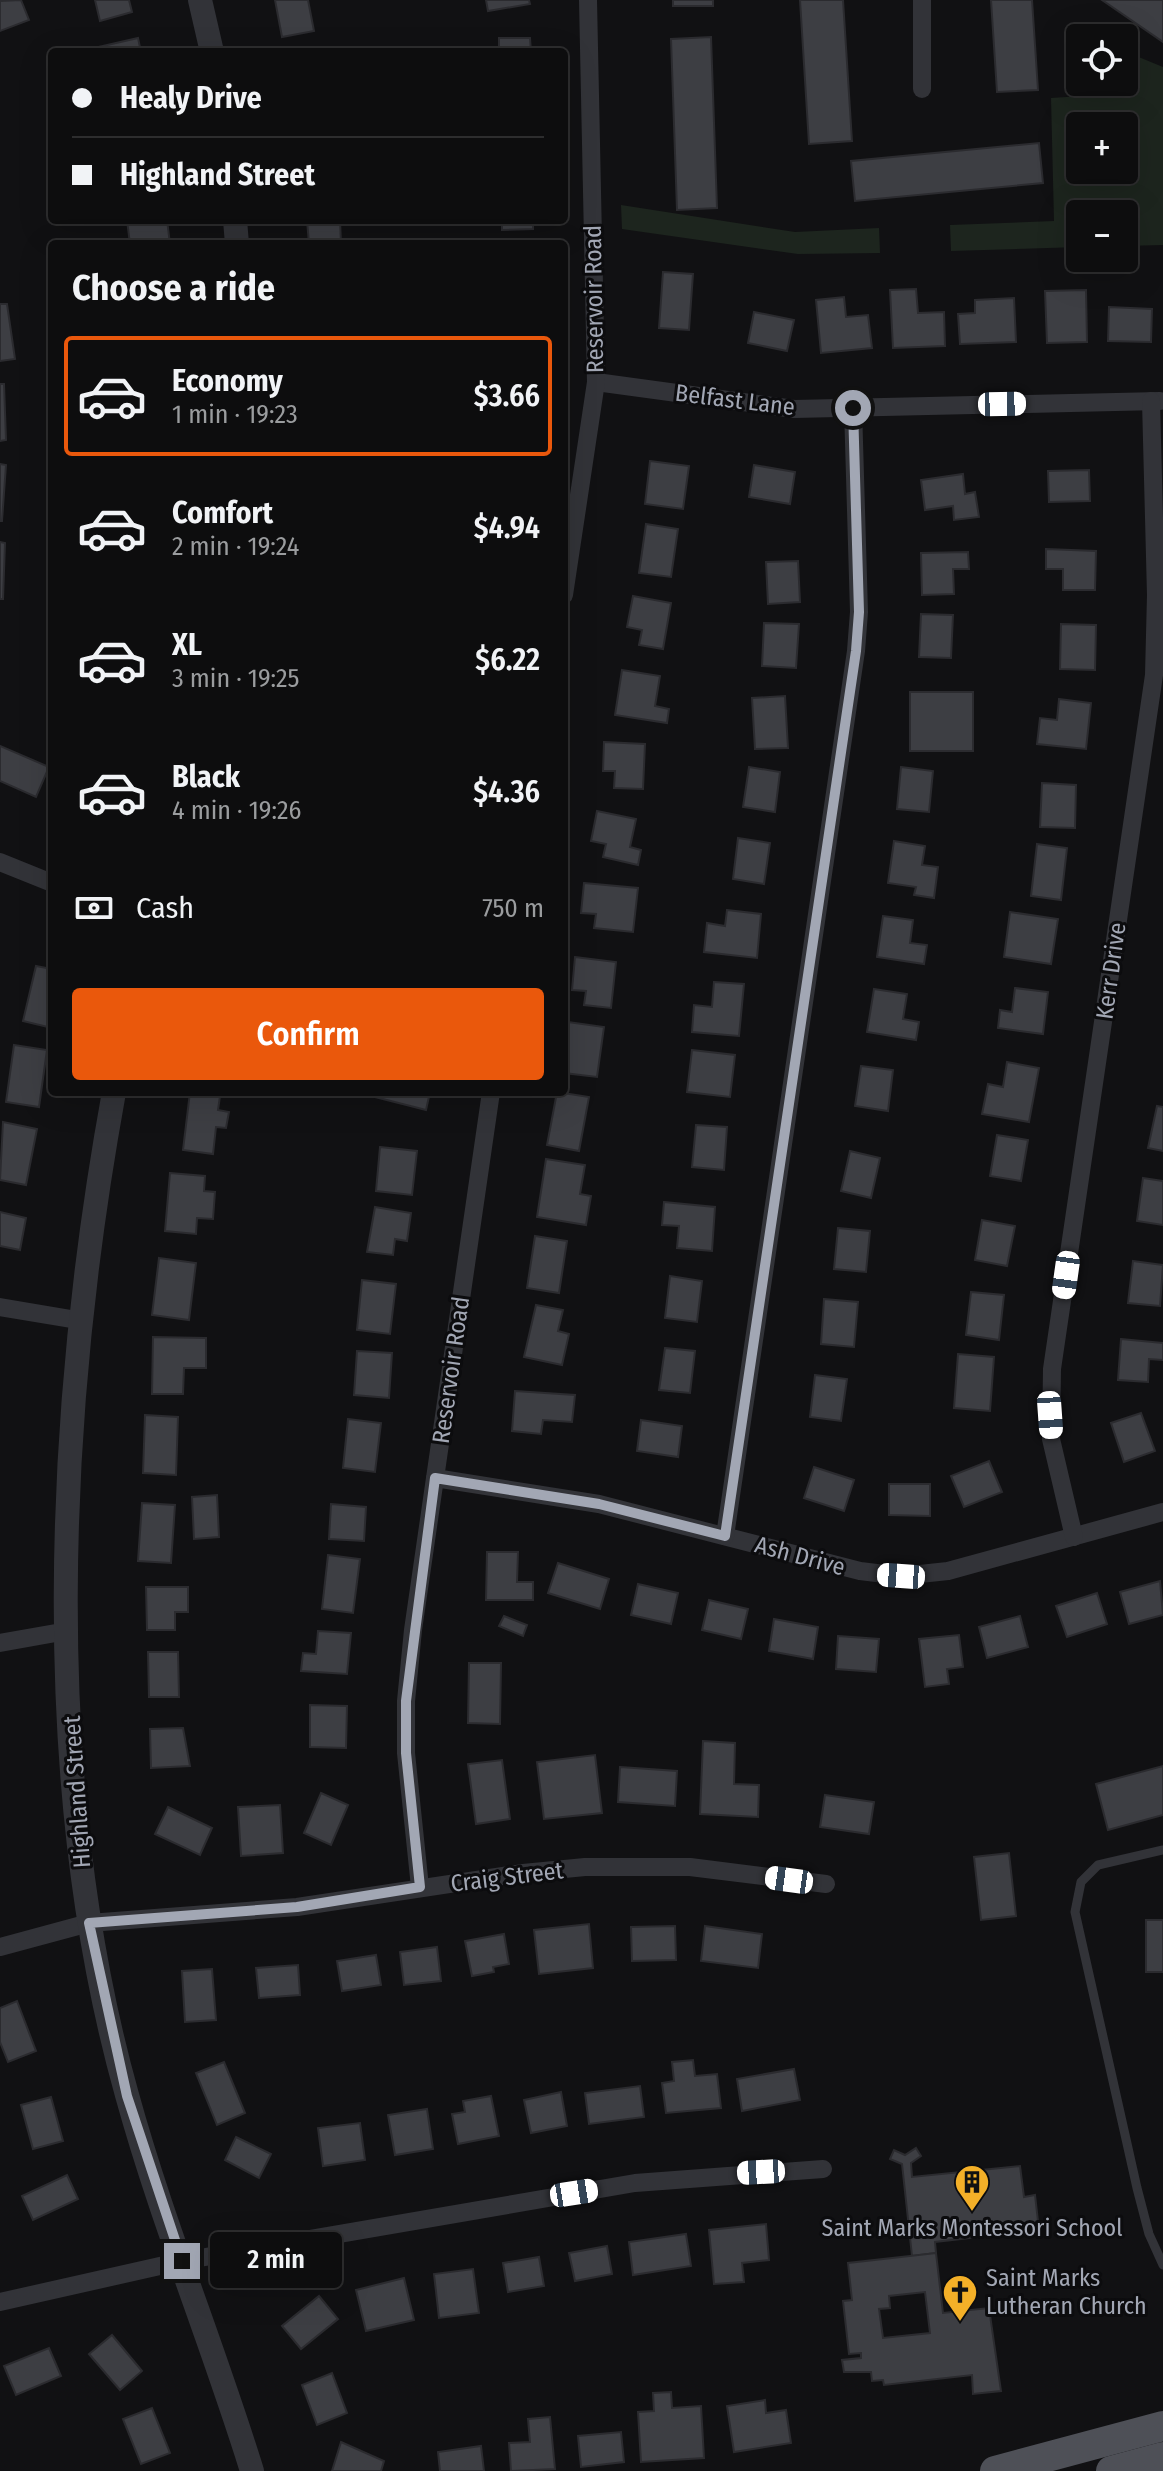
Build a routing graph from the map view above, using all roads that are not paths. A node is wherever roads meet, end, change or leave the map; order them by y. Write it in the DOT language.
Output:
graph roads {
  1 [pos="200,0"];
  2 [pos="588,0"];
  3 [pos="922,0"];
  4 [pos="211,48"];
  5 [pos="922,89"];
  6 [pos="596,382"];
  7 [pos="1157,401"];
  8 [pos="853,408"];
  9 [pos="568,568"];
  10 [pos="0,862"];
  11 [pos="48,881"];
  12 [pos="113,1096"];
  13 [pos="490,1096"];
  14 [pos="0,1307"];
  15 [pos="83,1321"];
  16 [pos="435,1478"];
  17 [pos="1163,1512"];
  18 [pos="725,1536"];
  19 [pos="1074,1537"];
  20 [pos="67,1631"];
  21 [pos="0,1643"];
  22 [pos="1163,1850"];
  23 [pos="826,1884"];
  24 [pos="420,1887"];
  25 [pos="89,1923"];
  26 [pos="0,1947"];
  27 [pos="823,2169"];
  28 [pos="182,2261"];
  29 [pos="1163,2265"];
  30 [pos="0,2302"];
  31 [pos="1163,2426"];
  32 [pos="1163,2457"];
  33 [pos="252,2471"];
  34 [pos="995,2471"];
  35 [pos="1111,2471"];
  1 -- 4 [label="street"];
  2 -- 6 [label="street, Reservoir Road"];
  3 -- 5 [label="street"];
  6 -- 8 [label="street, Belfast Lane"];
  6 -- 9 [label="street, Reservoir Road"];
  7 -- 8 [label="street, Belfast Lane"];
  7 -- 19 [label="street, Kerr Drive"];
  8 -- 18 [label="street"];
  10 -- 11 [label="street"];
  12 -- 15 [label="street, Highland Street"];
  13 -- 16 [label="street, Reservoir Road"];
  14 -- 15 [label="street"];
  15 -- 20 [label="street, Highland Street"];
  16 -- 18 [label="street, Ash Drive"];
  16 -- 24 [label="street, Reservoir Road"];
  17 -- 19 [label="street, Ash Drive"];
  18 -- 19 [label="street, Ash Drive"];
  20 -- 21 [label="street"];
  20 -- 25 [label="street, Highland Street"];
  22 -- 29 [label="lane"];
  23 -- 24 [label="street, Craig Street"];
  24 -- 25 [label="street, Craig Street"];
  25 -- 26 [label="street, Craig Street"];
  25 -- 28 [label="street, Highland Street"];
  27 -- 28 [label="street"];
  28 -- 30 [label="street"];
  28 -- 33 [label="street, Highland Street"];
  31 -- 34 [label="main road"];
  32 -- 35 [label="main road"];
}
